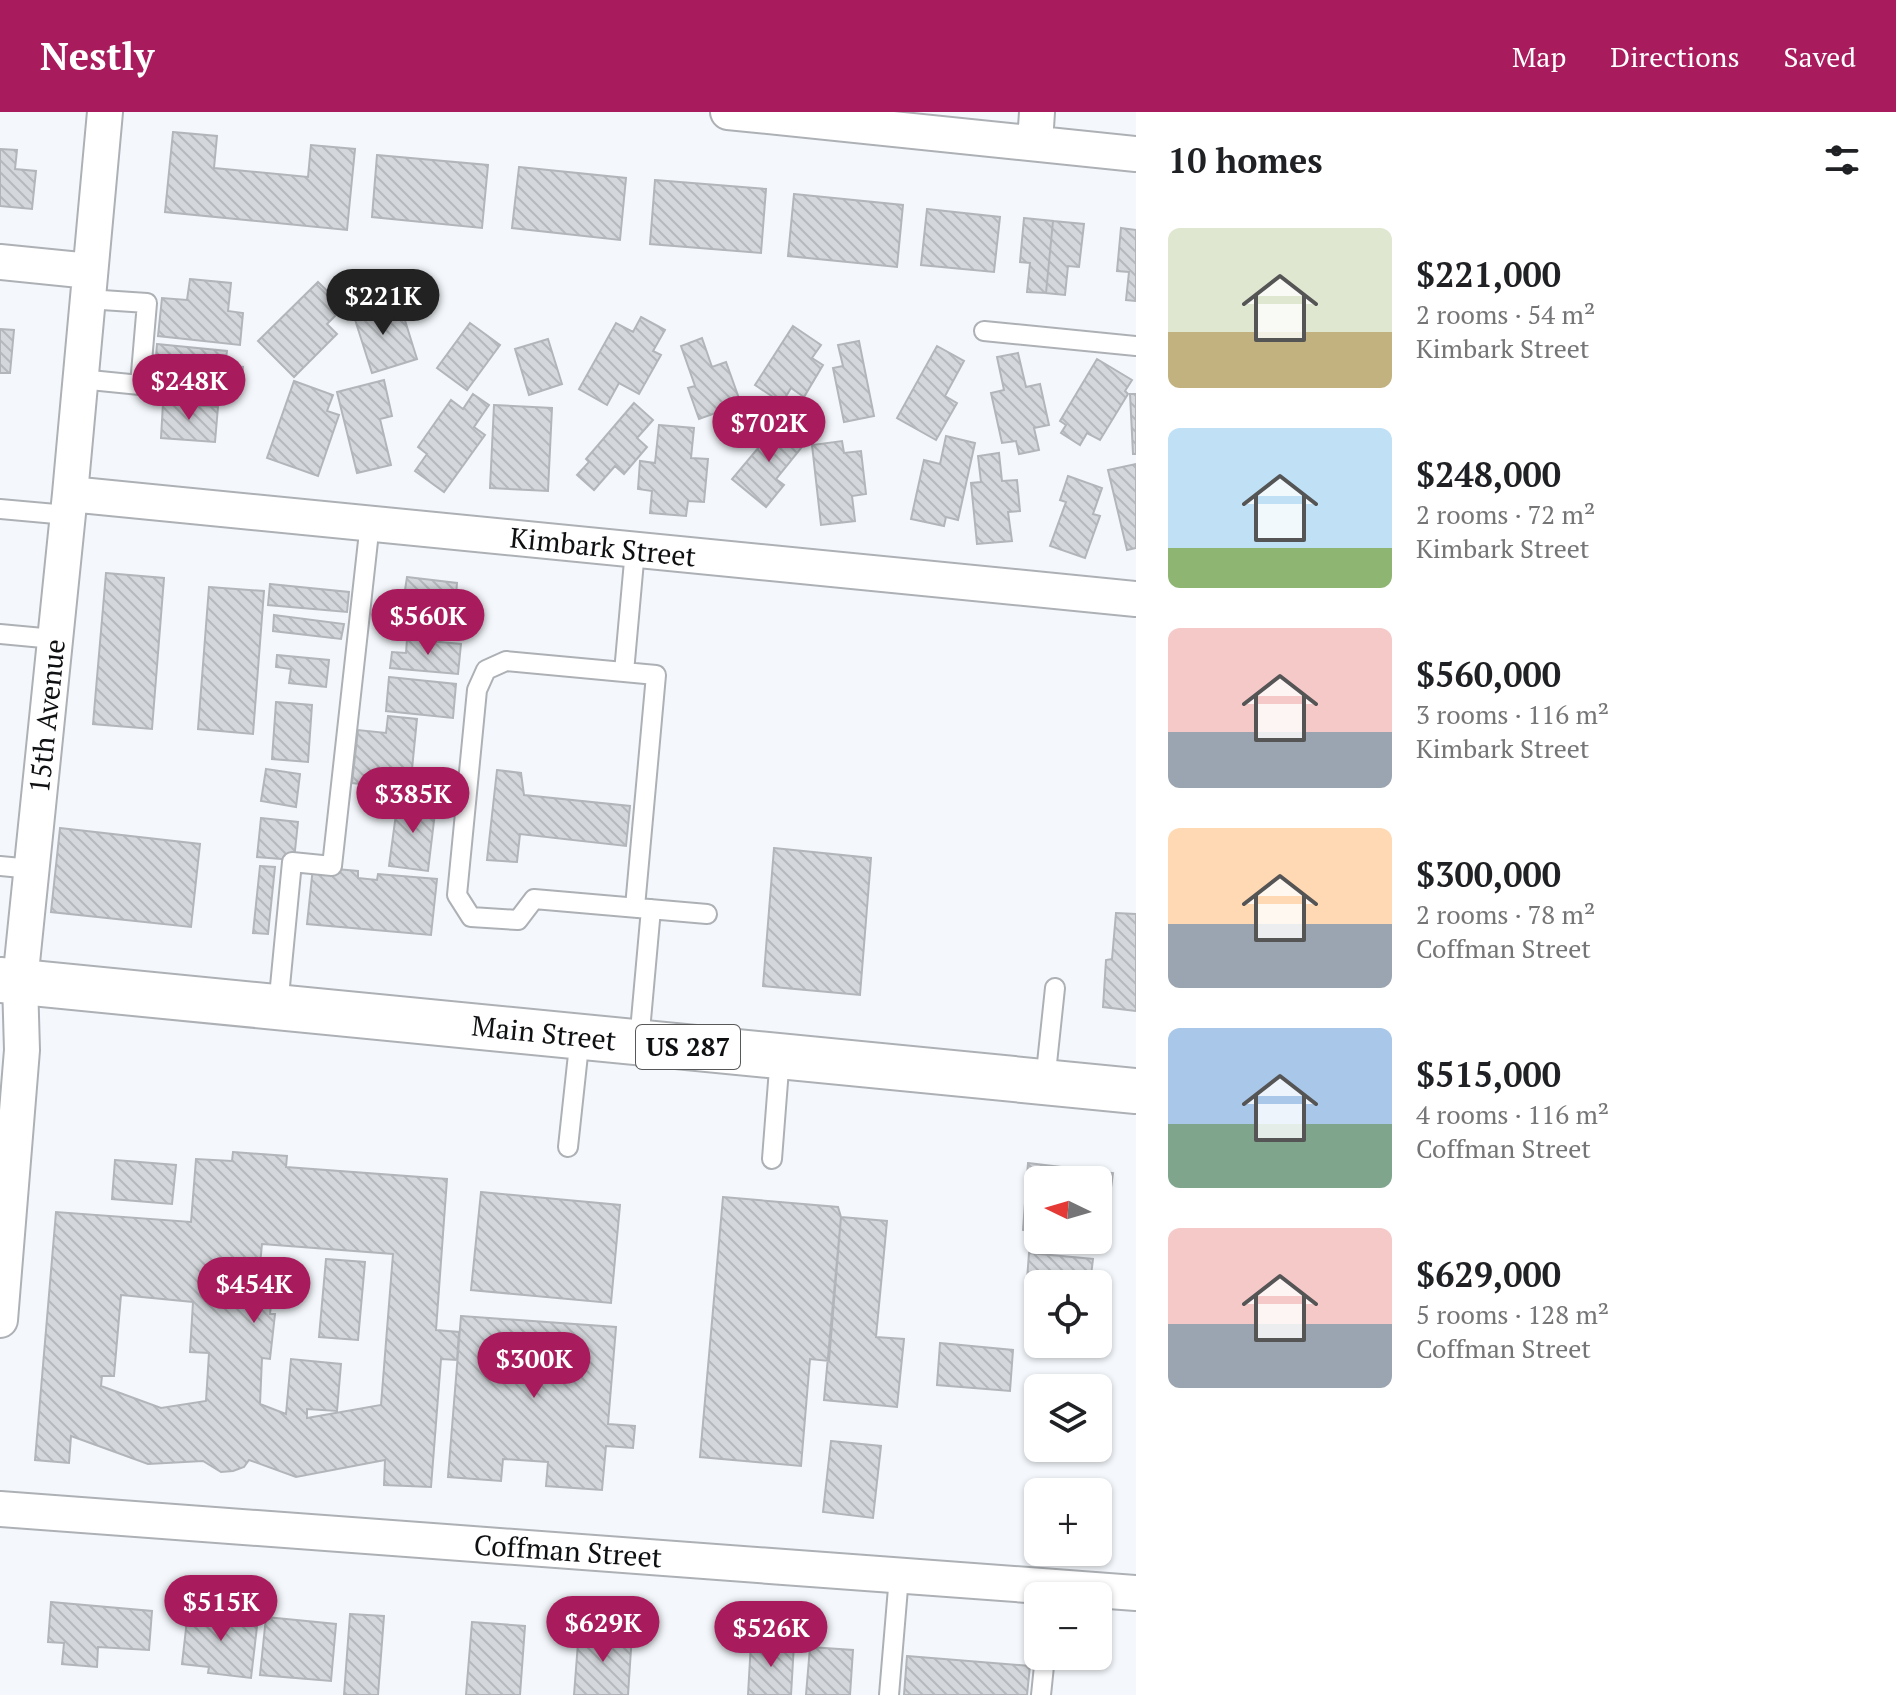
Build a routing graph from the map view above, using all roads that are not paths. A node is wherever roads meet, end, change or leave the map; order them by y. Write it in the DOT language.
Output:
graph roads {
  1 [pos="105,112"];
  2 [pos="728,112"];
  3 [pos="830,117"];
  4 [pos="1036,127"];
  5 [pos="1136,154"];
  6 [pos="0,262"];
  7 [pos="89,285"];
  8 [pos="984,331"];
  9 [pos="1136,346"];
  10 [pos="80,379"];
  11 [pos="69,505"];
  12 [pos="0,509"];
  13 [pos="370,523"];
  14 [pos="635,550"];
  15 [pos="1136,599"];
  16 [pos="0,634"];
  17 [pos="54,639"];
  18 [pos="624,672"];
  19 [pos="16,868"];
  20 [pos="643,908"];
  21 [pos="707,914"];
  22 [pos="10,981"];
  23 [pos="1055,988"];
  24 [pos="278,1007"];
  25 [pos="580,1036"];
  26 [pos="639,1042"];
  27 [pos="780,1056"];
  28 [pos="1045,1082"];
  29 [pos="1136,1091"];
  30 [pos="568,1147"];
  31 [pos="7,1157"];
  32 [pos="772,1159"];
  33 [pos="0,1320"];
  34 [pos="0,1509"];
  35 [pos="899,1576"];
  36 [pos="1024,1589"];
  37 [pos="1112,1593"];
  38 [pos="1136,1593"];
  39 [pos="1044,1670"];
  40 [pos="889,1695"];
  41 [pos="1041,1695"];
  1 -- 7 [label="street, 15th Avenue"];
  2 -- 3 [label="street"];
  3 -- 4 [label="street"];
  4 -- 5 [label="street"];
  6 -- 7 [label="street"];
  7 -- 10 [label="street, 15th Avenue"];
  7 -- 10 [label="lane"];
  8 -- 9 [label="lane"];
  10 -- 11 [label="street, 15th Avenue"];
  11 -- 12 [label="lane"];
  11 -- 13 [label="street, Kimbark Street"];
  11 -- 17 [label="street, 15th Avenue"];
  13 -- 14 [label="street, Kimbark Street"];
  13 -- 24 [label="lane"];
  14 -- 15 [label="street, Kimbark Street"];
  14 -- 18 [label="lane"];
  16 -- 17 [label="lane"];
  17 -- 19 [label="street, 15th Avenue"];
  18 -- 20 [label="lane"];
  18 -- 20 [label="lane"];
  19 -- 22 [label="street, 15th Avenue"];
  20 -- 21 [label="lane"];
  20 -- 26 [label="lane"];
  22 -- 24 [label="highway, Main Street / US 287"];
  22 -- 31 [label="street, 15th Avenue"];
  23 -- 28 [label="lane"];
  24 -- 25 [label="highway, Main Street / US 287"];
  25 -- 26 [label="highway, Main Street / US 287"];
  25 -- 30 [label="lane"];
  26 -- 27 [label="highway, Main Street / US 287"];
  27 -- 28 [label="highway, Main Street / US 287"];
  27 -- 32 [label="lane"];
  28 -- 29 [label="highway, Main Street / US 287"];
  31 -- 33 [label="street, 15th Avenue"];
  34 -- 35 [label="street, Coffman Street"];
  35 -- 36 [label="street, Coffman Street"];
  35 -- 40 [label="lane"];
  37 -- 38 [label="street, Coffman Street"];
  39 -- 41 [label="lane"];
}
